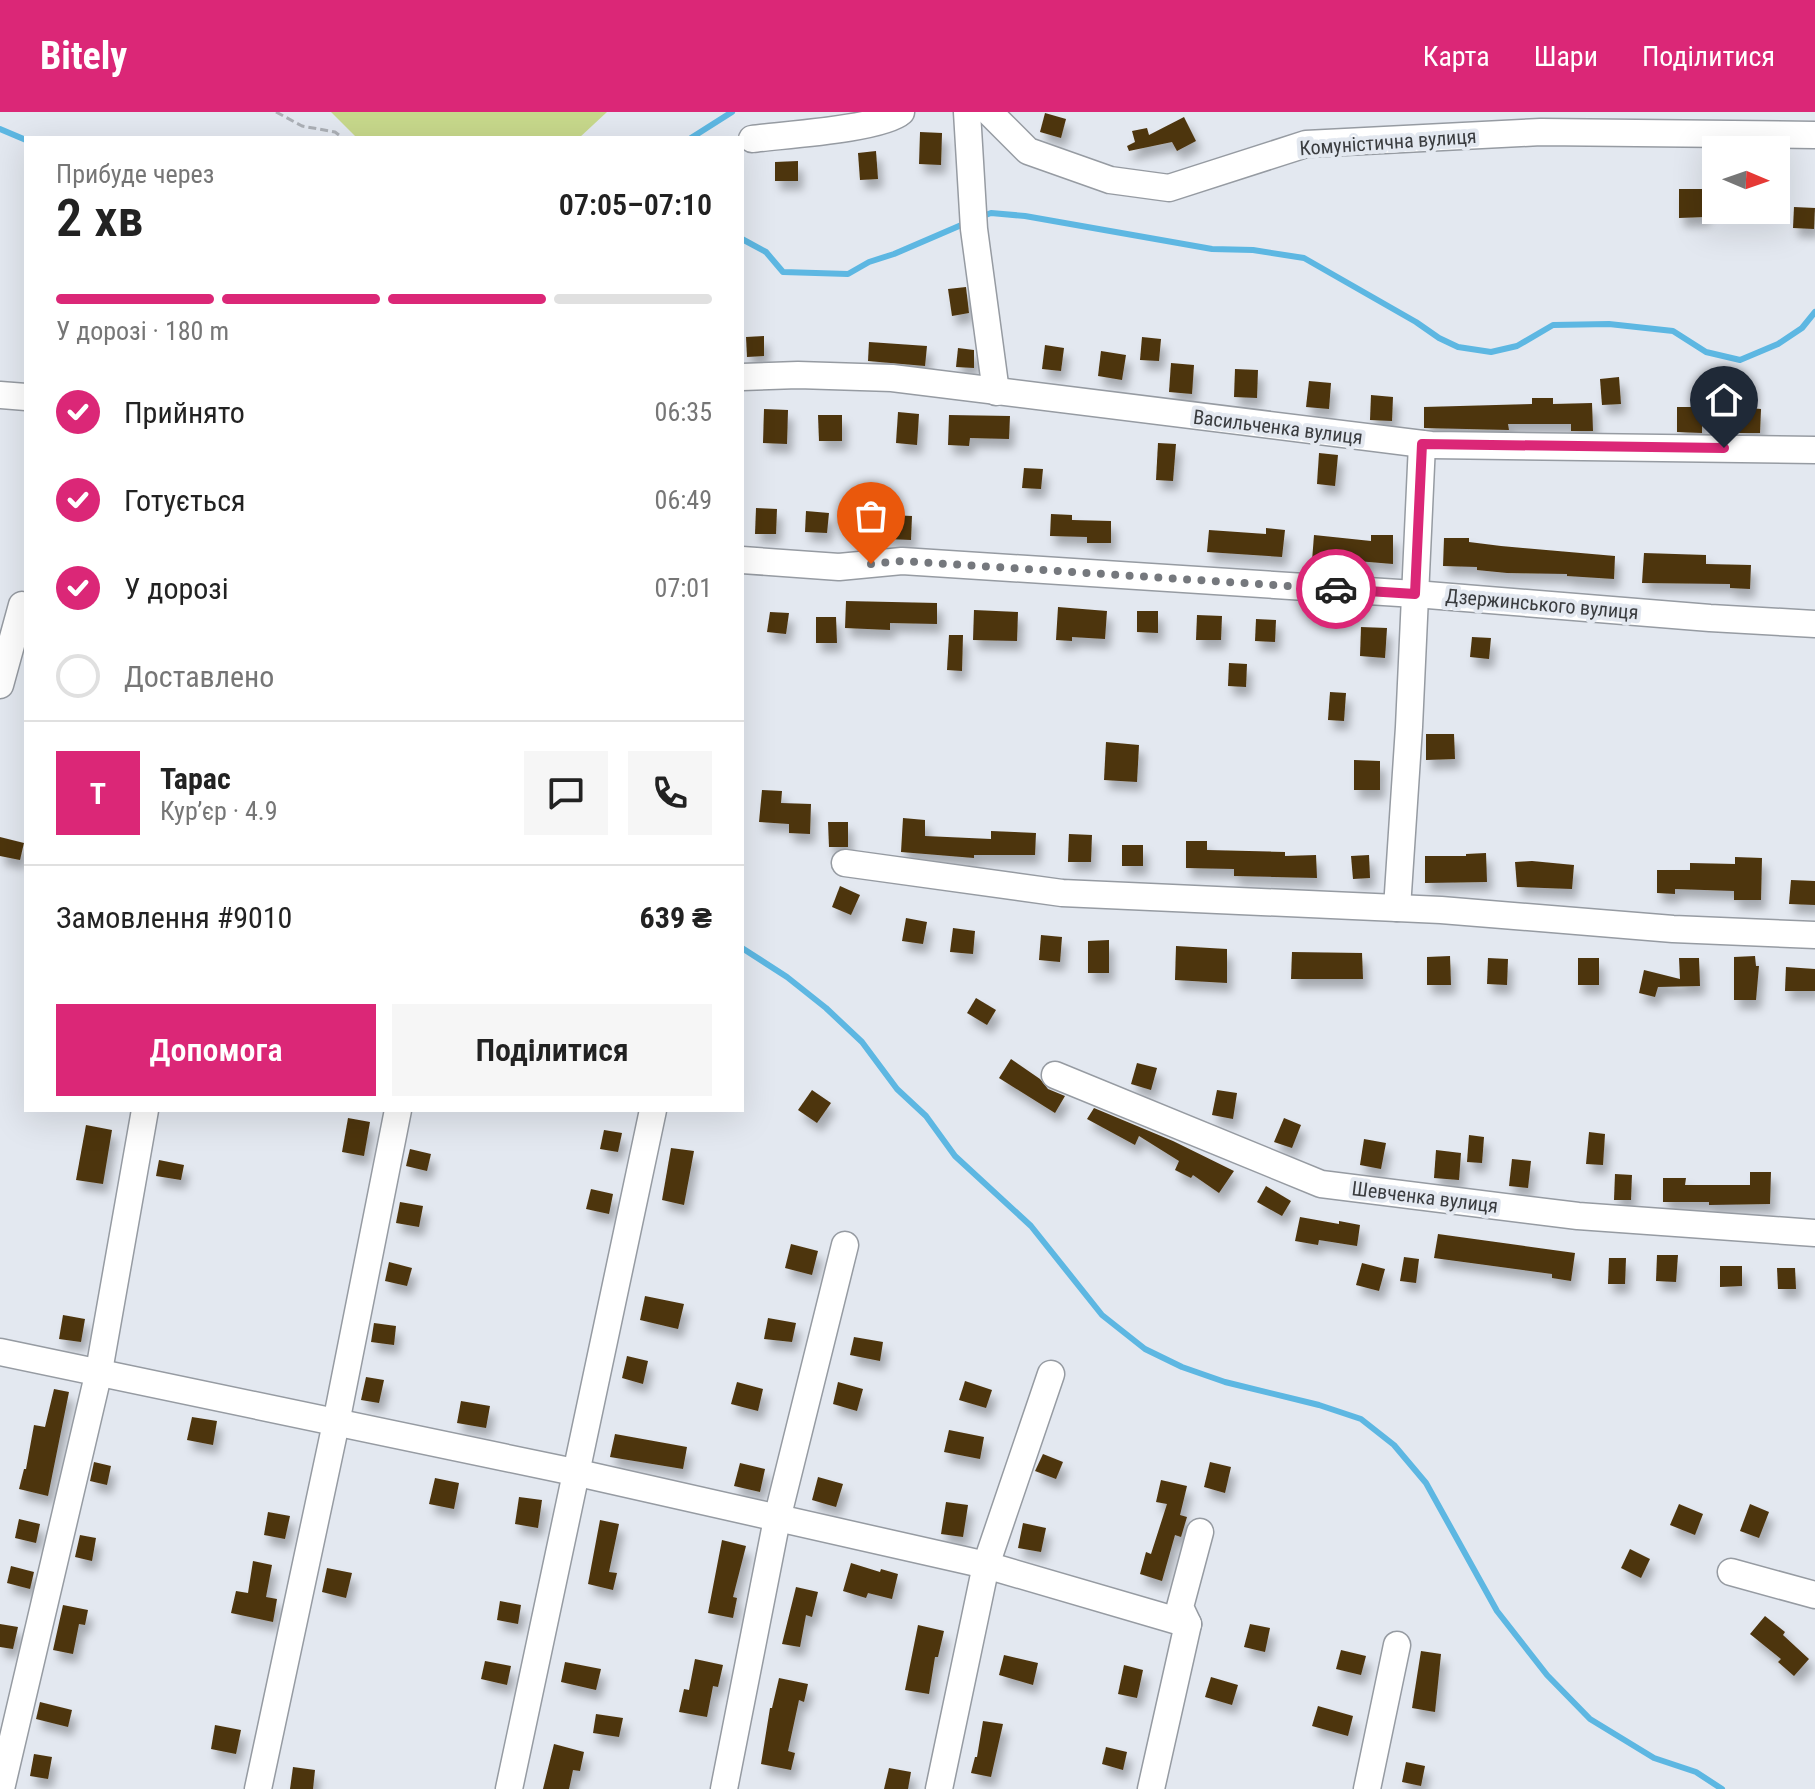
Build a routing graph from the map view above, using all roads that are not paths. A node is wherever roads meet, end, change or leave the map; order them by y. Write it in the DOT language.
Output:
graph roads {
  1 [pos="901,112"];
  2 [pos="967,112"];
  3 [pos="989,112"];
  4 [pos="1815,135"];
  5 [pos="752,139"];
  6 [pos="744,377"];
  7 [pos="996,392"];
  8 [pos="0,395"];
  9 [pos="24,397"];
  10 [pos="1422,444"];
  11 [pos="1815,450"];
  12 [pos="744,560"];
  13 [pos="1415,594"];
  14 [pos="22,605"];
  15 [pos="1815,624"];
  16 [pos="0,685"];
  17 [pos="845,863"];
  18 [pos="1397,908"];
  19 [pos="1815,935"];
  20 [pos="1055,1075"];
  21 [pos="145,1112"];
  22 [pos="398,1112"];
  23 [pos="653,1112"];
  24 [pos="1815,1233"];
  25 [pos="845,1245"];
  26 [pos="0,1352"];
  27 [pos="99,1371"];
  28 [pos="1051,1374"];
  29 [pos="336,1423"];
  30 [pos="574,1472"];
  31 [pos="777,1519"];
  32 [pos="1200,1532"];
  33 [pos="986,1565"];
  34 [pos="1731,1572"];
  35 [pos="1815,1595"];
  36 [pos="1188,1624"];
  37 [pos="1397,1645"];
  38 [pos="1,1789"];
  39 [pos="258,1789"];
  40 [pos="509,1789"];
  41 [pos="724,1789"];
  42 [pos="939,1789"];
  43 [pos="1151,1789"];
  44 [pos="1367,1789"];
  1 -- 5 [label="street"];
  2 -- 7 [label="street"];
  3 -- 4 [label="street, Комуністична вулиця"];
  6 -- 7 [label="street, Васильченка вулиця"];
  7 -- 10 [label="street, Васильченка вулиця"];
  8 -- 9 [label="street"];
  10 -- 11 [label="street, Васильченка вулиця"];
  10 -- 13 [label="street"];
  12 -- 13 [label="street, Дзержинського вулиця"];
  13 -- 15 [label="street, Дзержинського вулиця"];
  13 -- 18 [label="street"];
  14 -- 16 [label="street"];
  17 -- 18 [label="street"];
  18 -- 19 [label="street"];
  20 -- 24 [label="street, Шевченка вулиця"];
  21 -- 27 [label="street"];
  22 -- 29 [label="street"];
  23 -- 30 [label="street"];
  25 -- 31 [label="street"];
  26 -- 27 [label="street"];
  27 -- 29 [label="street"];
  27 -- 38 [label="street"];
  28 -- 33 [label="street"];
  29 -- 30 [label="street"];
  29 -- 39 [label="street"];
  30 -- 31 [label="street"];
  30 -- 40 [label="street"];
  31 -- 33 [label="street"];
  31 -- 41 [label="street"];
  32 -- 36 [label="street"];
  33 -- 36 [label="street"];
  33 -- 42 [label="street"];
  34 -- 35 [label="street"];
  36 -- 43 [label="street"];
  37 -- 44 [label="street"];
}
